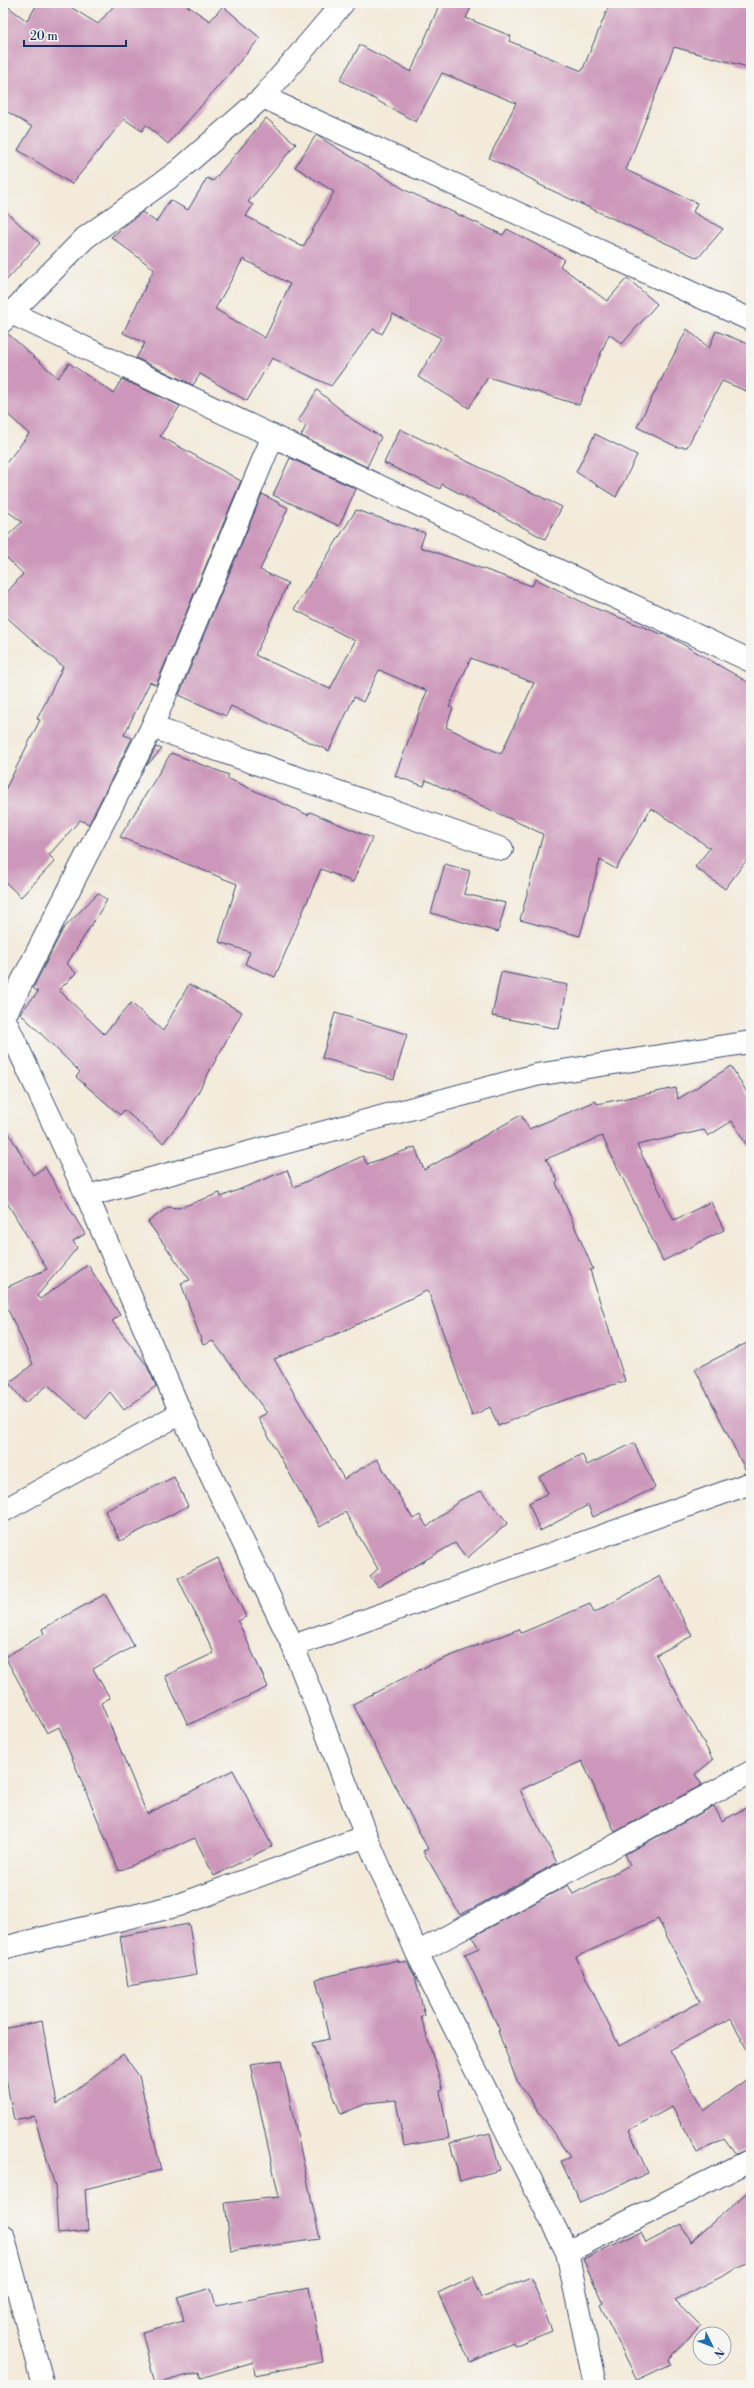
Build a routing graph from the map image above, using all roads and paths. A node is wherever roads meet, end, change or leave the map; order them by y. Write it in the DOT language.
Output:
graph roads {
  1 [pos="343,3"];
  2 [pos="263,97"];
  3 [pos="7,317"];
  4 [pos="751,320"];
  5 [pos="273,436"];
  6 [pos="751,661"];
  7 [pos="152,727"];
  8 [pos="502,849"];
  9 [pos="3,1018"];
  10 [pos="751,1042"];
  11 [pos="87,1196"];
  12 [pos="181,1413"];
  13 [pos="751,1483"];
  14 [pos="3,1511"];
  15 [pos="293,1646"];
  16 [pos="751,1772"];
  17 [pos="366,1836"];
  18 [pos="3,1948"];
  19 [pos="417,1953"];
  20 [pos="751,2160"];
  21 [pos="3,2235"];
  22 [pos="567,2252"];
  23 [pos="42,2385"];
  24 [pos="595,2385"];
  1 -- 2 [label="street"];
  2 -- 3 [label="street"];
  2 -- 4 [label="street"];
  3 -- 5 [label="street"];
  5 -- 6 [label="street"];
  5 -- 7 [label="street"];
  7 -- 8 [label="street"];
  7 -- 9 [label="street"];
  9 -- 11 [label="street"];
  10 -- 11 [label="street"];
  11 -- 12 [label="street"];
  12 -- 14 [label="street"];
  12 -- 15 [label="street"];
  13 -- 15 [label="street"];
  15 -- 17 [label="street"];
  16 -- 19 [label="street"];
  17 -- 18 [label="street"];
  17 -- 19 [label="street"];
  19 -- 22 [label="street"];
  20 -- 22 [label="street"];
  21 -- 23 [label="street"];
  22 -- 24 [label="street"];
}
